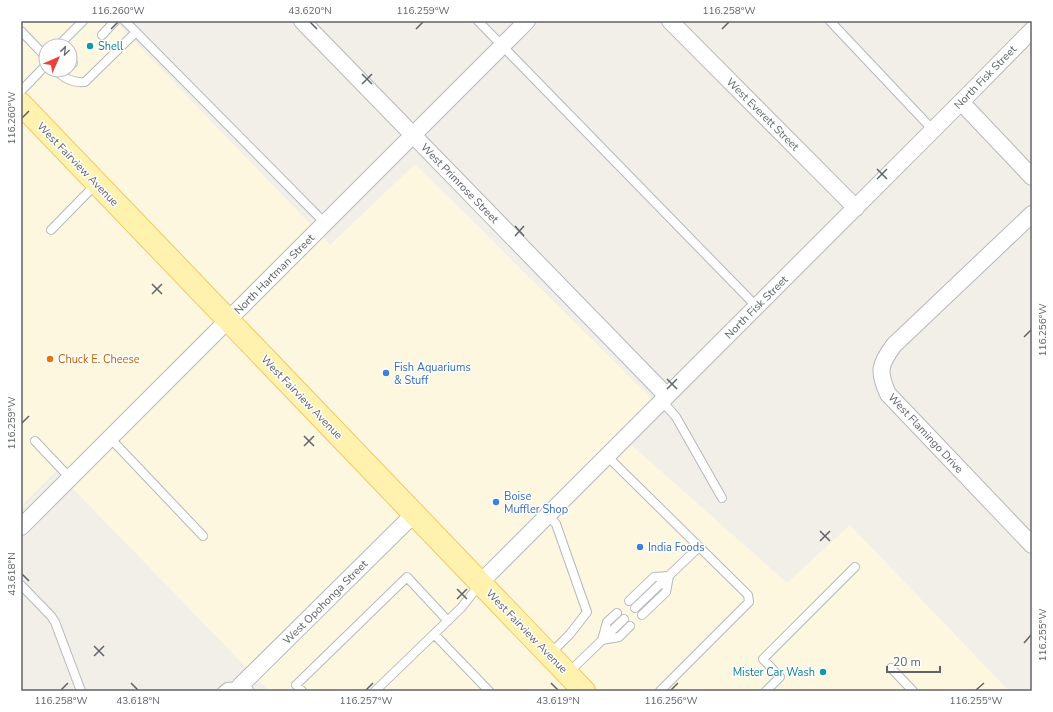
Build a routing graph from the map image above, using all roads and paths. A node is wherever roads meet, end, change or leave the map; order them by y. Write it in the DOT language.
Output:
graph roads {
  1 [pos="83,21"];
  2 [pos="115,21"];
  3 [pos="125,21"];
  4 [pos="302,21"];
  5 [pos="478,21"];
  6 [pos="527,21"];
  7 [pos="670,21"];
  8 [pos="830,21"];
  9 [pos="1024,21"];
  10 [pos="1032,29"];
  11 [pos="21,31"];
  12 [pos="136,32"];
  13 [pos="102,35"];
  14 [pos="66,38"];
  15 [pos="503,46"];
  16 [pos="38,49"];
  17 [pos="38,73"];
  18 [pos="67,78"];
  19 [pos="21,91"];
  20 [pos="961,102"];
  21 [pos="21,104"];
  22 [pos="933,130"];
  23 [pos="413,135"];
  24 [pos="1032,177"];
  25 [pos="97,183"];
  26 [pos="856,208"];
  27 [pos="1032,214"];
  28 [pos="325,223"];
  29 [pos="51,230"];
  30 [pos="757,307"];
  31 [pos="228,320"];
  32 [pos="665,399"];
  33 [pos="110,438"];
  34 [pos="35,441"];
  35 [pos="607,456"];
  36 [pos="70,478"];
  37 [pos="722,498"];
  38 [pos="414,514"];
  39 [pos="548,515"];
  40 [pos="21,527"];
  41 [pos="203,536"];
  42 [pos="1032,545"];
  43 [pos="699,547"];
  44 [pos="855,567"];
  45 [pos="669,576"];
  46 [pos="480,583"];
  47 [pos="21,585"];
  48 [pos="629,601"];
  49 [pos="635,608"];
  50 [pos="617,613"];
  51 [pos="642,615"];
  52 [pos="624,619"];
  53 [pos="448,621"];
  54 [pos="630,626"];
  55 [pos="434,634"];
  56 [pos="602,640"];
  57 [pos="549,655"];
  58 [pos="891,668"];
  59 [pos="568,674"];
  60 [pos="242,689"];
  61 [pos="81,691"];
  62 [pos="222,691"];
  63 [pos="302,691"];
  64 [pos="375,691"];
  65 [pos="489,691"];
  66 [pos="584,691"];
  67 [pos="660,691"];
  68 [pos="766,691"];
  69 [pos="913,691"];
  1 -- 14 [label="lane"];
  2 -- 13 [label="lane"];
  3 -- 12 [label="lane"];
  4 -- 23 [label="street, West Primrose Street"];
  5 -- 15 [label="lane"];
  6 -- 15 [label="street, North Hartman Street"];
  7 -- 26 [label="street, West Everett Street"];
  8 -- 22 [label="lane"];
  9 -- 10 [label="street"];
  10 -- 20 [label="street, North Fisk Street"];
  11 -- 16 [label="lane"];
  12 -- 18 [label="lane"];
  12 -- 28 [label="lane"];
  15 -- 23 [label="street, North Hartman Street"];
  15 -- 30 [label="lane"];
  17 -- 19 [label="lane"];
  20 -- 22 [label="street, North Fisk Street"];
  20 -- 24 [label="street"];
  21 -- 25 [label="main road, West Fairview Avenue"];
  22 -- 26 [label="street, North Fisk Street"];
  23 -- 28 [label="street, North Hartman Street"];
  23 -- 32 [label="street, West Primrose Street"];
  25 -- 29 [label="lane"];
  25 -- 31 [label="main road, West Fairview Avenue"];
  26 -- 30 [label="street, North Fisk Street"];
  27 -- 42 [label="street, West Flamingo Drive"];
  28 -- 31 [label="street, North Hartman Street"];
  30 -- 32 [label="street, North Fisk Street"];
  31 -- 33 [label="street, North Hartman Street"];
  31 -- 38 [label="main road, West Fairview Avenue"];
  32 -- 35 [label="street, North Fisk Street"];
  32 -- 37 [label="lane"];
  33 -- 36 [label="street, North Hartman Street"];
  33 -- 41 [label="lane"];
  34 -- 36 [label="lane"];
  35 -- 39 [label="street, North Fisk Street"];
  35 -- 43 [label="lane"];
  36 -- 40 [label="street, North Hartman Street"];
  38 -- 46 [label="main road, West Fairview Avenue"];
  38 -- 60 [label="street, West Opohonga Street"];
  39 -- 46 [label="street, North Fisk Street"];
  39 -- 57 [label="lane"];
  43 -- 45 [label="lane"];
  43 -- 67 [label="lane"];
  44 -- 68 [label="lane"];
  45 -- 48 [label="lane"];
  45 -- 49 [label="lane"];
  45 -- 51 [label="lane"];
  46 -- 53 [label="lane"];
  46 -- 57 [label="main road, West Fairview Avenue"];
  47 -- 61 [label="lane"];
  50 -- 56 [label="lane"];
  52 -- 56 [label="lane"];
  53 -- 55 [label="lane"];
  53 -- 63 [label="lane"];
  54 -- 56 [label="lane"];
  55 -- 64 [label="lane"];
  55 -- 65 [label="lane"];
  56 -- 59 [label="lane"];
  57 -- 59 [label="main road, West Fairview Avenue"];
  58 -- 69 [label="lane"];
  59 -- 66 [label="main road, West Fairview Avenue"];
  60 -- 62 [label="lane"];
}
